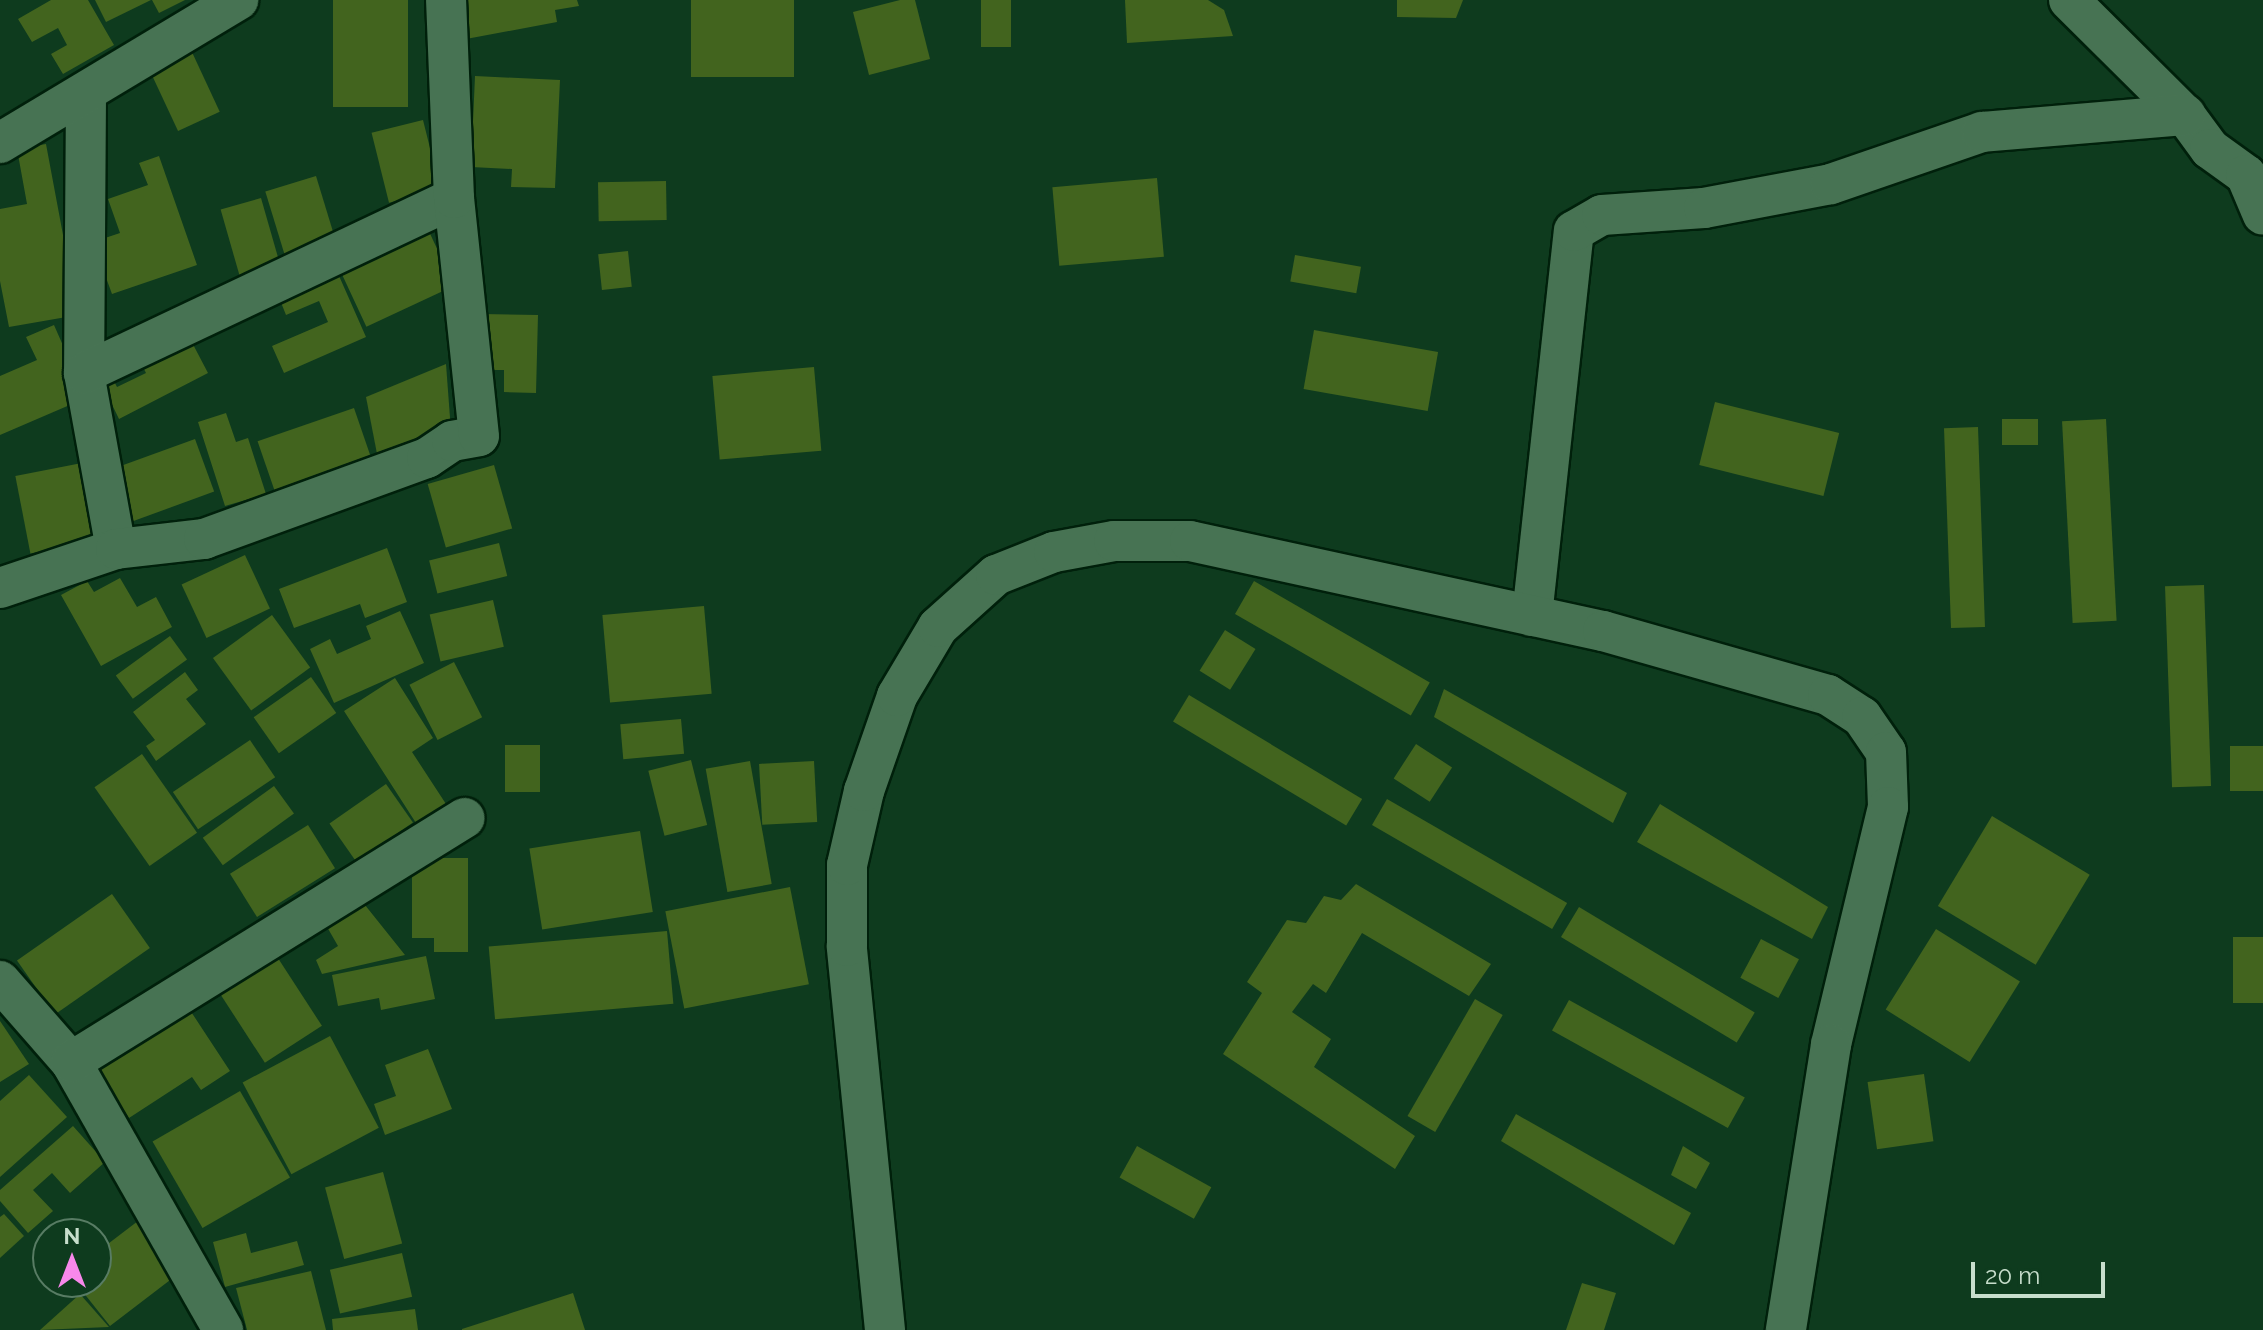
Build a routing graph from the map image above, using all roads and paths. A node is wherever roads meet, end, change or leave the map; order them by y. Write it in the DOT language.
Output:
graph roads {
  1 [pos="238,0"];
  2 [pos="446,0"];
  3 [pos="2069,0"];
  4 [pos="86,95"];
  5 [pos="2185,115"];
  6 [pos="0,143"];
  7 [pos="454,198"];
  8 [pos="2263,215"];
  9 [pos="84,373"];
  10 [pos="116,549"];
  11 [pos="0,588"];
  12 [pos="1532,616"];
  13 [pos="465,818"];
  14 [pos="0,981"];
  15 [pos="71,1062"];
  16 [pos="223,1330"];
  17 [pos="885,1330"];
  18 [pos="1786,1330"];
  1 -- 4 [label="street"];
  2 -- 7 [label="street"];
  3 -- 5 [label="street"];
  4 -- 6 [label="street"];
  4 -- 9 [label="street"];
  5 -- 8 [label="street"];
  5 -- 12 [label="street"];
  7 -- 9 [label="street"];
  7 -- 10 [label="street"];
  9 -- 10 [label="street"];
  10 -- 11 [label="street"];
  12 -- 17 [label="street"];
  12 -- 18 [label="street"];
  13 -- 15 [label="street"];
  14 -- 15 [label="street"];
  15 -- 16 [label="street"];
}
